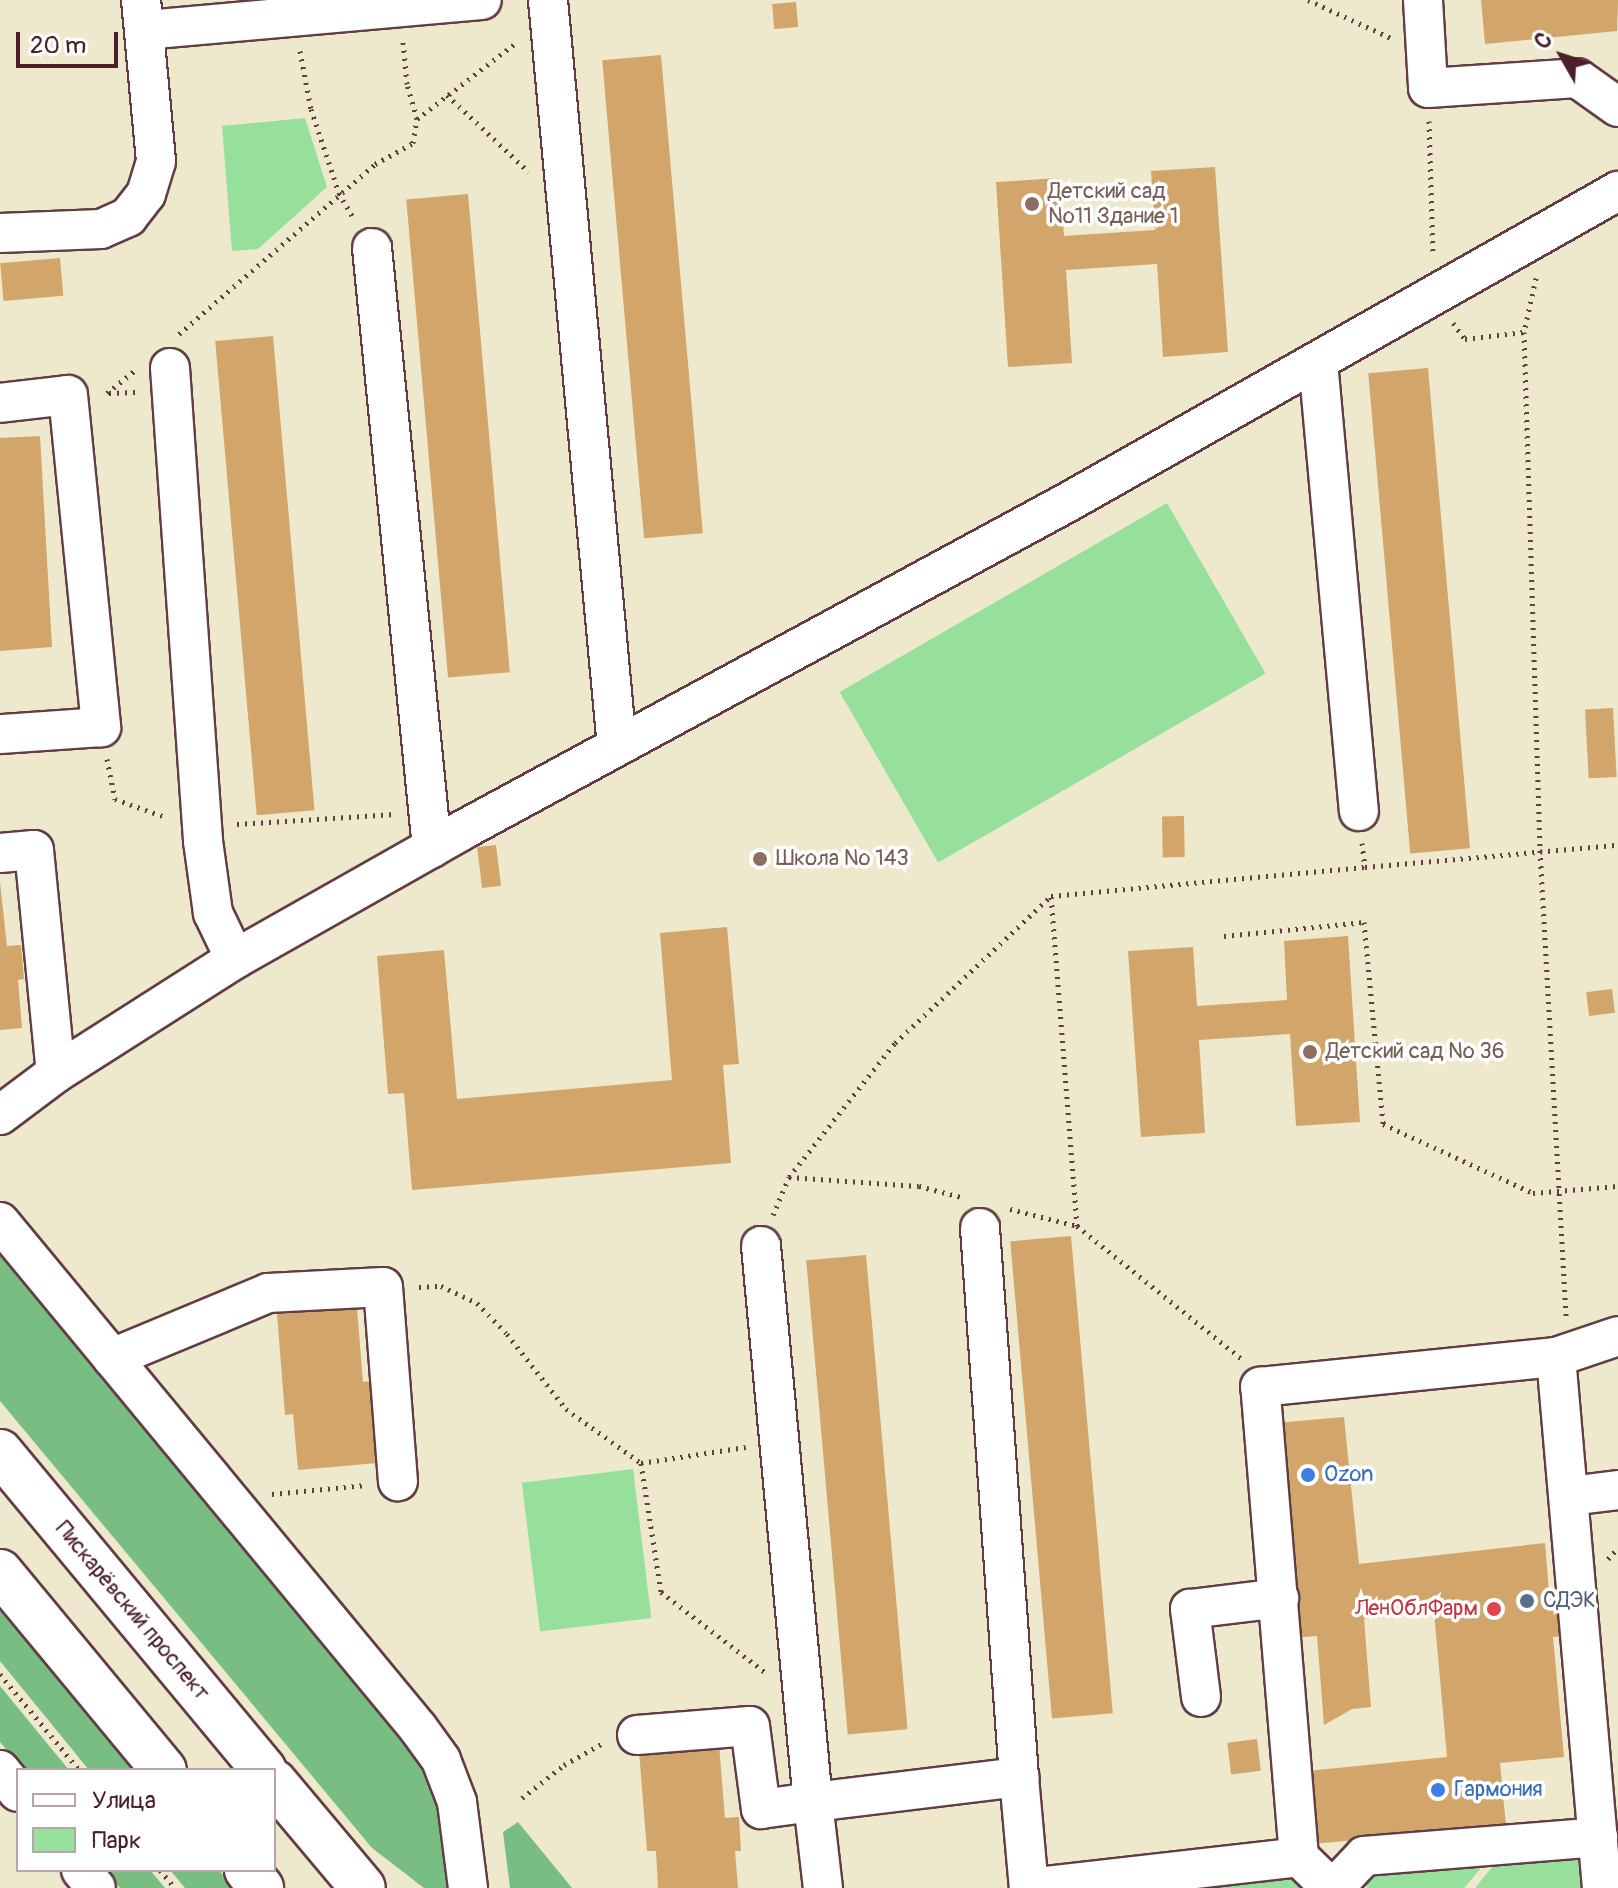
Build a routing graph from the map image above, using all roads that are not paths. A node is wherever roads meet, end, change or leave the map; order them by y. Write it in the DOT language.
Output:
graph roads {
  1 [pos="482,0"];
  2 [pos="1423,0"];
  3 [pos="549,8"];
  4 [pos="144,15"];
  5 [pos="1618,107"];
  6 [pos="1618,191"];
  7 [pos="0,233"];
  8 [pos="372,248"];
  9 [pos="1318,362"];
  10 [pos="163,366"];
  11 [pos="0,403"];
  12 [pos="0,734"];
  13 [pos="617,746"];
  14 [pos="1359,811"];
  15 [pos="430,830"];
  16 [pos="0,853"];
  17 [pos="235,959"];
  18 [pos="56,1073"];
  19 [pos="0,1115"];
  20 [pos="987,1212"];
  21 [pos="0,1222"];
  22 [pos="761,1246"];
  23 [pos="1618,1336"];
  24 [pos="1556,1357"];
  25 [pos="112,1358"];
  26 [pos="0,1452"];
  27 [pos="398,1481"];
  28 [pos="1618,1490"];
  29 [pos="1570,1496"];
  30 [pos="0,1572"];
  31 [pos="1279,1598"];
  32 [pos="1201,1697"];
  33 [pos="637,1735"];
  34 [pos="162,1768"];
  35 [pos="262,1768"];
  36 [pos="0,1770"];
  37 [pos="1019,1777"];
  38 [pos="276,1784"];
  39 [pos="1606,1784"];
  40 [pos="16,1790"];
  41 [pos="813,1802"];
  42 [pos="1598,1837"];
  43 [pos="1299,1857"];
  44 [pos="83,1872"];
  45 [pos="249,1872"];
  46 [pos="96,1888"];
  47 [pos="261,1888"];
  48 [pos="363,1888"];
  49 [pos="468,1888"];
  50 [pos="823,1888"];
  51 [pos="1028,1888"];
  52 [pos="1333,1888"];
  53 [pos="1602,1888"];
  1 -- 4 [label="street"];
  2 -- 5 [label="street"];
  3 -- 13 [label="street"];
  4 -- 7 [label="street"];
  6 -- 9 [label="street"];
  8 -- 15 [label="street"];
  9 -- 13 [label="street"];
  9 -- 14 [label="street"];
  10 -- 17 [label="street"];
  11 -- 12 [label="street"];
  13 -- 15 [label="street"];
  15 -- 17 [label="street"];
  16 -- 18 [label="street"];
  17 -- 18 [label="street"];
  18 -- 19 [label="street"];
  20 -- 37 [label="street"];
  21 -- 25 [label="street"];
  22 -- 41 [label="street"];
  23 -- 24 [label="street"];
  24 -- 29 [label="street"];
  24 -- 31 [label="street"];
  25 -- 27 [label="street"];
  25 -- 49 [label="street"];
  26 -- 35 [label="main road, Пискарёвский проспект"];
  28 -- 29 [label="street"];
  29 -- 39 [label="street"];
  30 -- 34 [label="main road"];
  31 -- 32 [label="street"];
  31 -- 43 [label="street"];
  33 -- 41 [label="street"];
  36 -- 40 [label="street"];
  37 -- 41 [label="street"];
  37 -- 51 [label="street"];
  38 -- 48 [label="main road"];
  39 -- 42 [label="street"];
  41 -- 50 [label="street"];
  42 -- 52 [label="street"];
  42 -- 53 [label="street"];
  43 -- 51 [label="street"];
  43 -- 52 [label="street"];
  44 -- 46 [label="street"];
  45 -- 47 [label="main road"];
}
